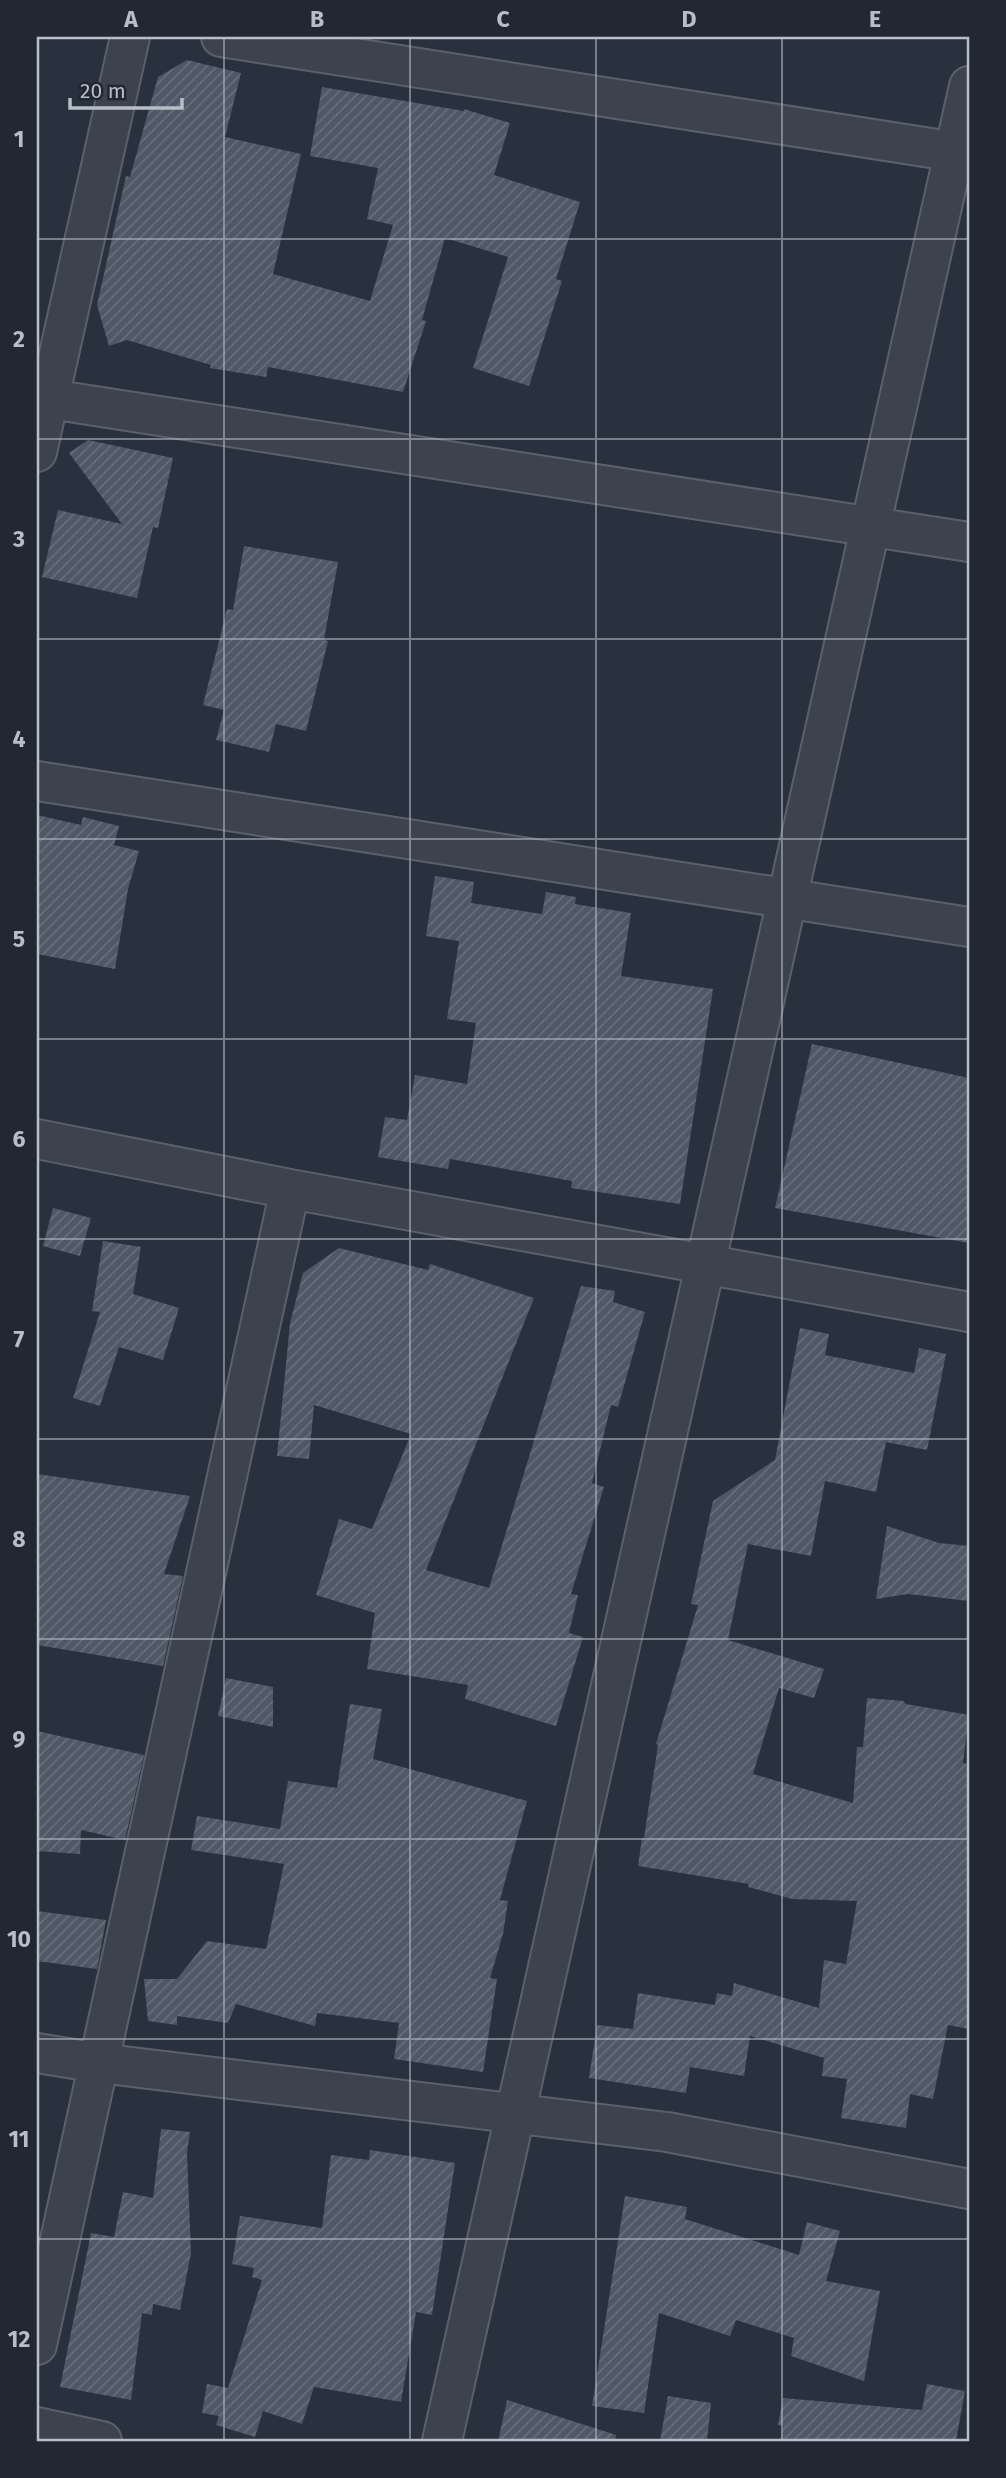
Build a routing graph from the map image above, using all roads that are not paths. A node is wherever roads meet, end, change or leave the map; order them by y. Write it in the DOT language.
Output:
graph roads {
  1 [pos="130,37"];
  2 [pos="221,37"];
  3 [pos="969,86"];
  4 [pos="962,153"];
  5 [pos="43,398"];
  6 [pos="37,452"];
  7 [pos="872,526"];
  8 [pos="969,541"];
  9 [pos="37,781"];
  10 [pos="788,898"];
  11 [pos="969,927"];
  12 [pos="37,1139"];
  13 [pos="290,1189"];
  14 [pos="706,1264"];
  15 [pos="969,1312"];
  16 [pos="37,2053"];
  17 [pos="99,2063"];
  18 [pos="516,2113"];
  19 [pos="969,2189"];
  20 [pos="37,2345"];
  21 [pos="37,2427"];
  22 [pos="102,2441"];
  23 [pos="442,2441"];
  1 -- 5 [label="street"];
  2 -- 4 [label="street"];
  3 -- 4 [label="street"];
  4 -- 7 [label="street"];
  5 -- 6 [label="street"];
  5 -- 7 [label="street"];
  7 -- 8 [label="street"];
  7 -- 10 [label="street"];
  9 -- 10 [label="street"];
  10 -- 11 [label="street"];
  10 -- 14 [label="street"];
  12 -- 13 [label="street"];
  13 -- 14 [label="street"];
  13 -- 17 [label="street"];
  14 -- 15 [label="street"];
  14 -- 18 [label="street"];
  16 -- 17 [label="street"];
  17 -- 18 [label="street"];
  17 -- 20 [label="street"];
  18 -- 19 [label="street"];
  18 -- 23 [label="street"];
  21 -- 22 [label="street"];
}
